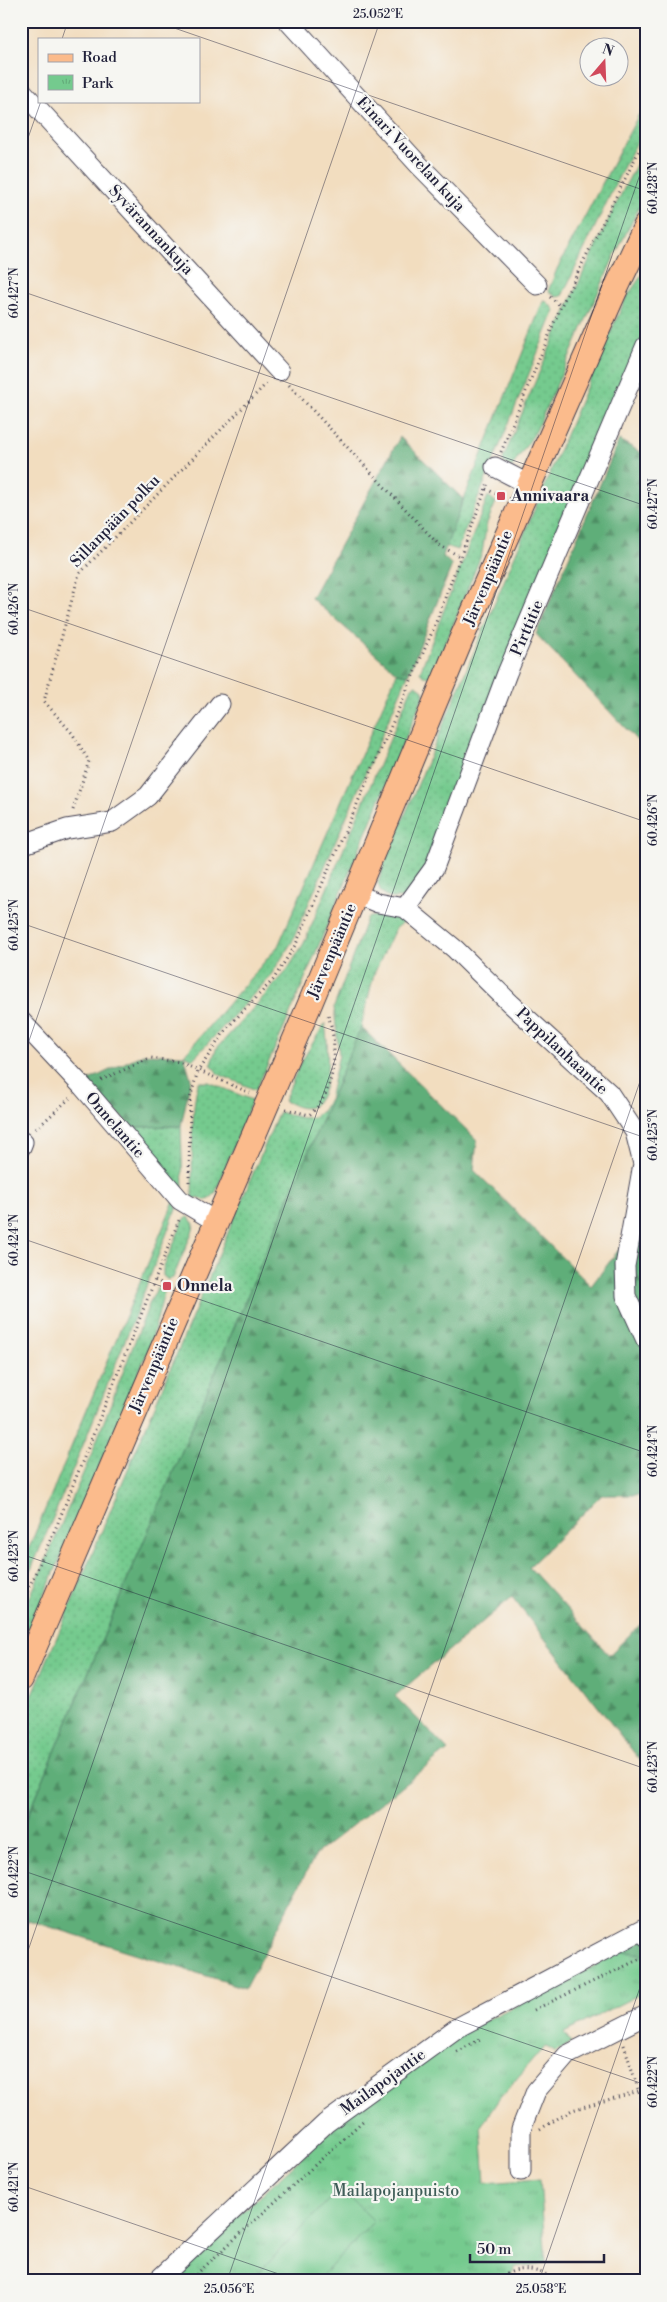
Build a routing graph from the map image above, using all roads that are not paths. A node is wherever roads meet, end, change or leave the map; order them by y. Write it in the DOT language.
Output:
graph roads {
  1 [pos="288,21"];
  2 [pos="21,90"];
  3 [pos="646,225"];
  4 [pos="537,285"];
  5 [pos="646,345"];
  6 [pos="279,370"];
  7 [pos="495,467"];
  8 [pos="528,484"];
  9 [pos="220,704"];
  10 [pos="21,845"];
  11 [pos="356,894"];
  12 [pos="405,908"];
  13 [pos="21,1021"];
  14 [pos="215,1221"];
  15 [pos="646,1340"];
  16 [pos="21,1679"];
  17 [pos="644,1933"];
  18 [pos="646,2015"];
  19 [pos="521,2170"];
  20 [pos="157,2281"];
  1 -- 4 [label="street, Einari Vuorelan kuja"];
  2 -- 6 [label="street, Syvärannankuja"];
  3 -- 8 [label="main road, Järvenpääntie"];
  5 -- 12 [label="street, Pirttitie"];
  7 -- 8 [label="street"];
  8 -- 11 [label="main road, Järvenpääntie"];
  9 -- 10 [label="street"];
  11 -- 12 [label="street, Pappilanhaantie"];
  11 -- 14 [label="main road, Järvenpääntie"];
  12 -- 15 [label="street, Pappilanhaantie"];
  13 -- 14 [label="street, Onnelantie"];
  14 -- 16 [label="main road, Järvenpääntie"];
  17 -- 20 [label="street, Mailapojantie"];
  18 -- 19 [label="street"];
}
